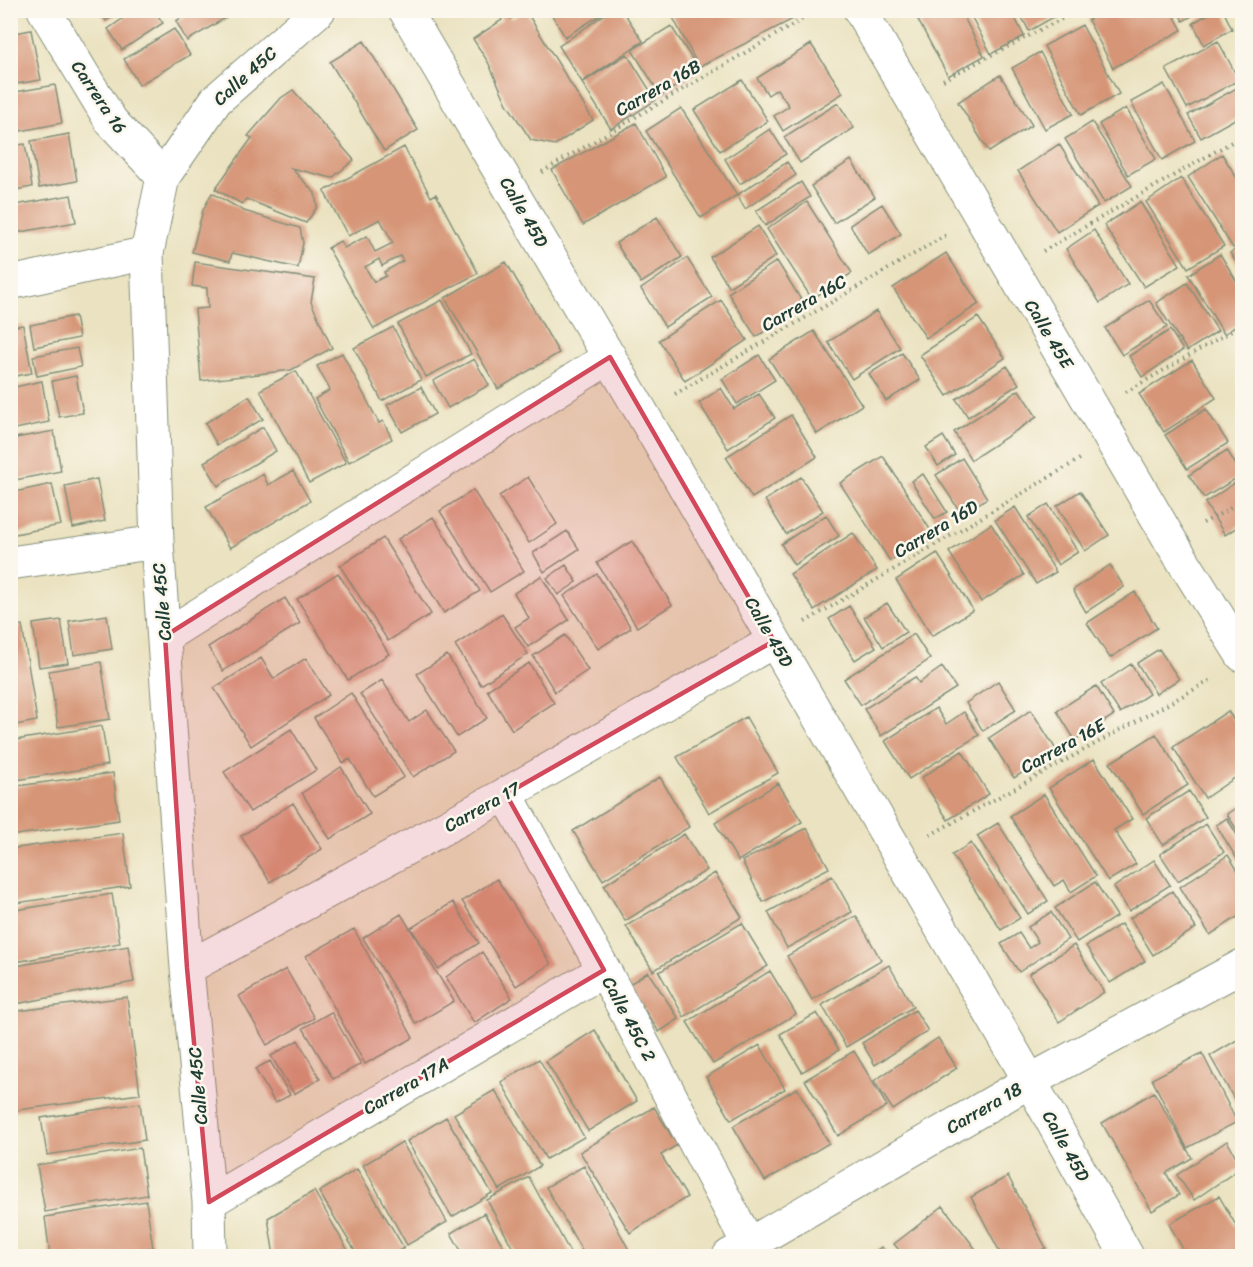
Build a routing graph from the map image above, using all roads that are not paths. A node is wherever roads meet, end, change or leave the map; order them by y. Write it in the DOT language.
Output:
graph roads {
  1 [pos="44,10"];
  2 [pos="319,10"];
  3 [pos="405,10"];
  4 [pos="860,10"];
  5 [pos="163,177"];
  6 [pos="147,253"];
  7 [pos="10,283"];
  8 [pos="610,357"];
  9 [pos="157,542"];
  10 [pos="10,563"];
  11 [pos="165,636"];
  12 [pos="774,641"];
  13 [pos="1232,665"];
  14 [pos="506,794"];
  15 [pos="1242,966"];
  16 [pos="187,968"];
  17 [pos="604,970"];
  18 [pos="1030,1081"];
  19 [pos="209,1202"];
  20 [pos="739,1251"];
  21 [pos="210,1257"];
  22 [pos="1127,1257"];
  1 -- 5 [label="street, Carrera 16"];
  2 -- 5 [label="street, Calle 45C"];
  3 -- 8 [label="street, Calle 45D"];
  4 -- 13 [label="street, Calle 45E"];
  5 -- 6 [label="street, Calle 45C"];
  6 -- 7 [label="street"];
  6 -- 9 [label="street, Calle 45C"];
  8 -- 11 [label="street"];
  8 -- 12 [label="street, Calle 45D"];
  9 -- 10 [label="street"];
  9 -- 11 [label="street, Calle 45C"];
  11 -- 16 [label="street, Calle 45C"];
  12 -- 14 [label="street, Carrera 17"];
  12 -- 18 [label="street, Calle 45D"];
  14 -- 16 [label="street, Carrera 17"];
  14 -- 17 [label="street, Calle 45C 2"];
  15 -- 18 [label="street, Carrera 18"];
  16 -- 19 [label="street, Calle 45C"];
  17 -- 19 [label="street, Carrera 17A"];
  17 -- 20 [label="street, Calle 45C 2"];
  18 -- 20 [label="street, Carrera 18"];
  18 -- 22 [label="street, Calle 45D"];
  19 -- 21 [label="street, Calle 45C"];
}
